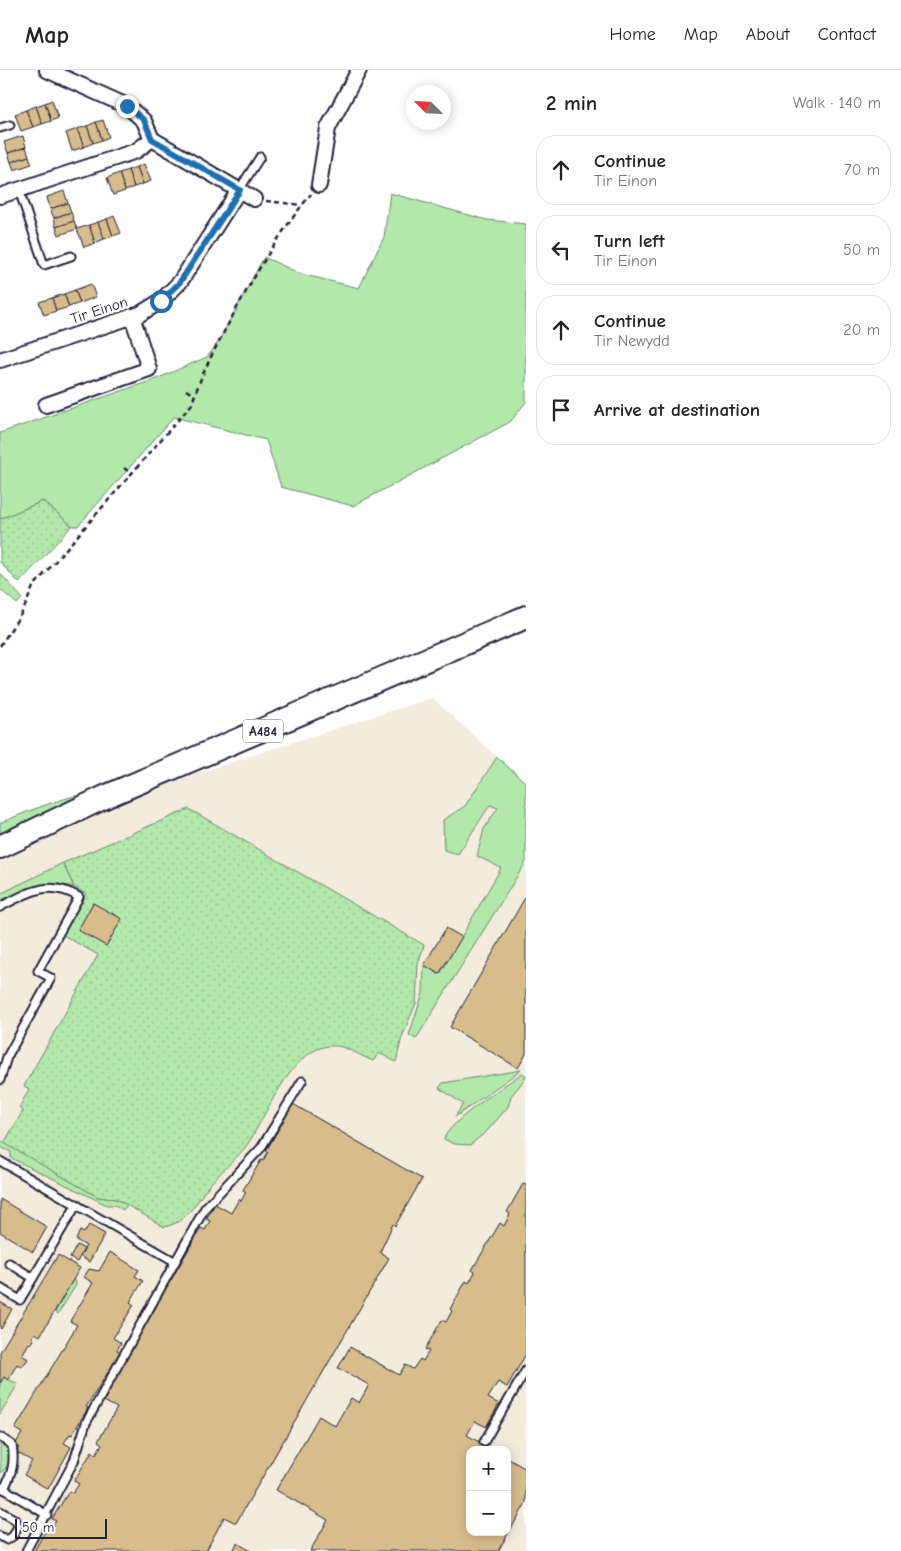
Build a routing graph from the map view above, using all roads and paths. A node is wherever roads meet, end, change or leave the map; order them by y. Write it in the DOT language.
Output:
graph roads {
  1 [pos="47,70"];
  2 [pos="359,70"];
  3 [pos="10,124"];
  4 [pos="0,128"];
  5 [pos="152,139"];
  6 [pos="260,157"];
  7 [pos="319,185"];
  8 [pos="19,190"];
  9 [pos="240,190"];
  10 [pos="1,192"];
  11 [pos="254,199"];
  12 [pos="72,256"];
  13 [pos="132,316"];
  14 [pos="0,360"];
  15 [pos="186,390"];
  16 [pos="194,395"];
  17 [pos="46,405"];
  18 [pos="124,468"];
  19 [pos="132,474"];
  20 [pos="526,617"];
  21 [pos="0,646"];
  22 [pos="0,847"];
  23 [pos="0,907"];
  24 [pos="8,1057"];
  25 [pos="0,1064"];
  26 [pos="2,1077"];
  27 [pos="302,1080"];
  28 [pos="0,1161"];
  29 [pos="77,1204"];
  30 [pos="174,1261"];
  31 [pos="9,1263"];
  32 [pos="33,1278"];
  33 [pos="0,1288"];
  34 [pos="526,1370"];
  35 [pos="0,1438"];
  36 [pos="484,1442"];
  37 [pos="2,1488"];
  38 [pos="0,1511"];
  39 [pos="48,1515"];
  40 [pos="0,1536"];
  41 [pos="26,1551"];
  1 -- 5 [label="street"];
  2 -- 7 [label="street"];
  3 -- 4 [label="lane"];
  5 -- 8 [label="street"];
  5 -- 9 [label="street"];
  6 -- 9 [label="lane"];
  8 -- 10 [label="street"];
  8 -- 12 [label="lane"];
  9 -- 11 [label="street"];
  9 -- 13 [label="street, Tir Einon"];
  11 -- 16 [label="path"];
  13 -- 14 [label="street, Tir Einon"];
  13 -- 17 [label="street"];
  15 -- 16 [label="path"];
  16 -- 19 [label="path"];
  18 -- 19 [label="path"];
  19 -- 21 [label="path"];
  20 -- 22 [label="main road, A484"];
  23 -- 24 [label="lane"];
  24 -- 25 [label="lane"];
  24 -- 26 [label="lane"];
  27 -- 30 [label="lane"];
  28 -- 29 [label="lane"];
  29 -- 30 [label="lane"];
  29 -- 32 [label="lane"];
  30 -- 39 [label="lane"];
  31 -- 32 [label="lane"];
  32 -- 33 [label="lane"];
  34 -- 36 [label="lane"];
  35 -- 37 [label="lane"];
  37 -- 39 [label="lane"];
  38 -- 40 [label="lane"];
  39 -- 41 [label="lane"];
}
